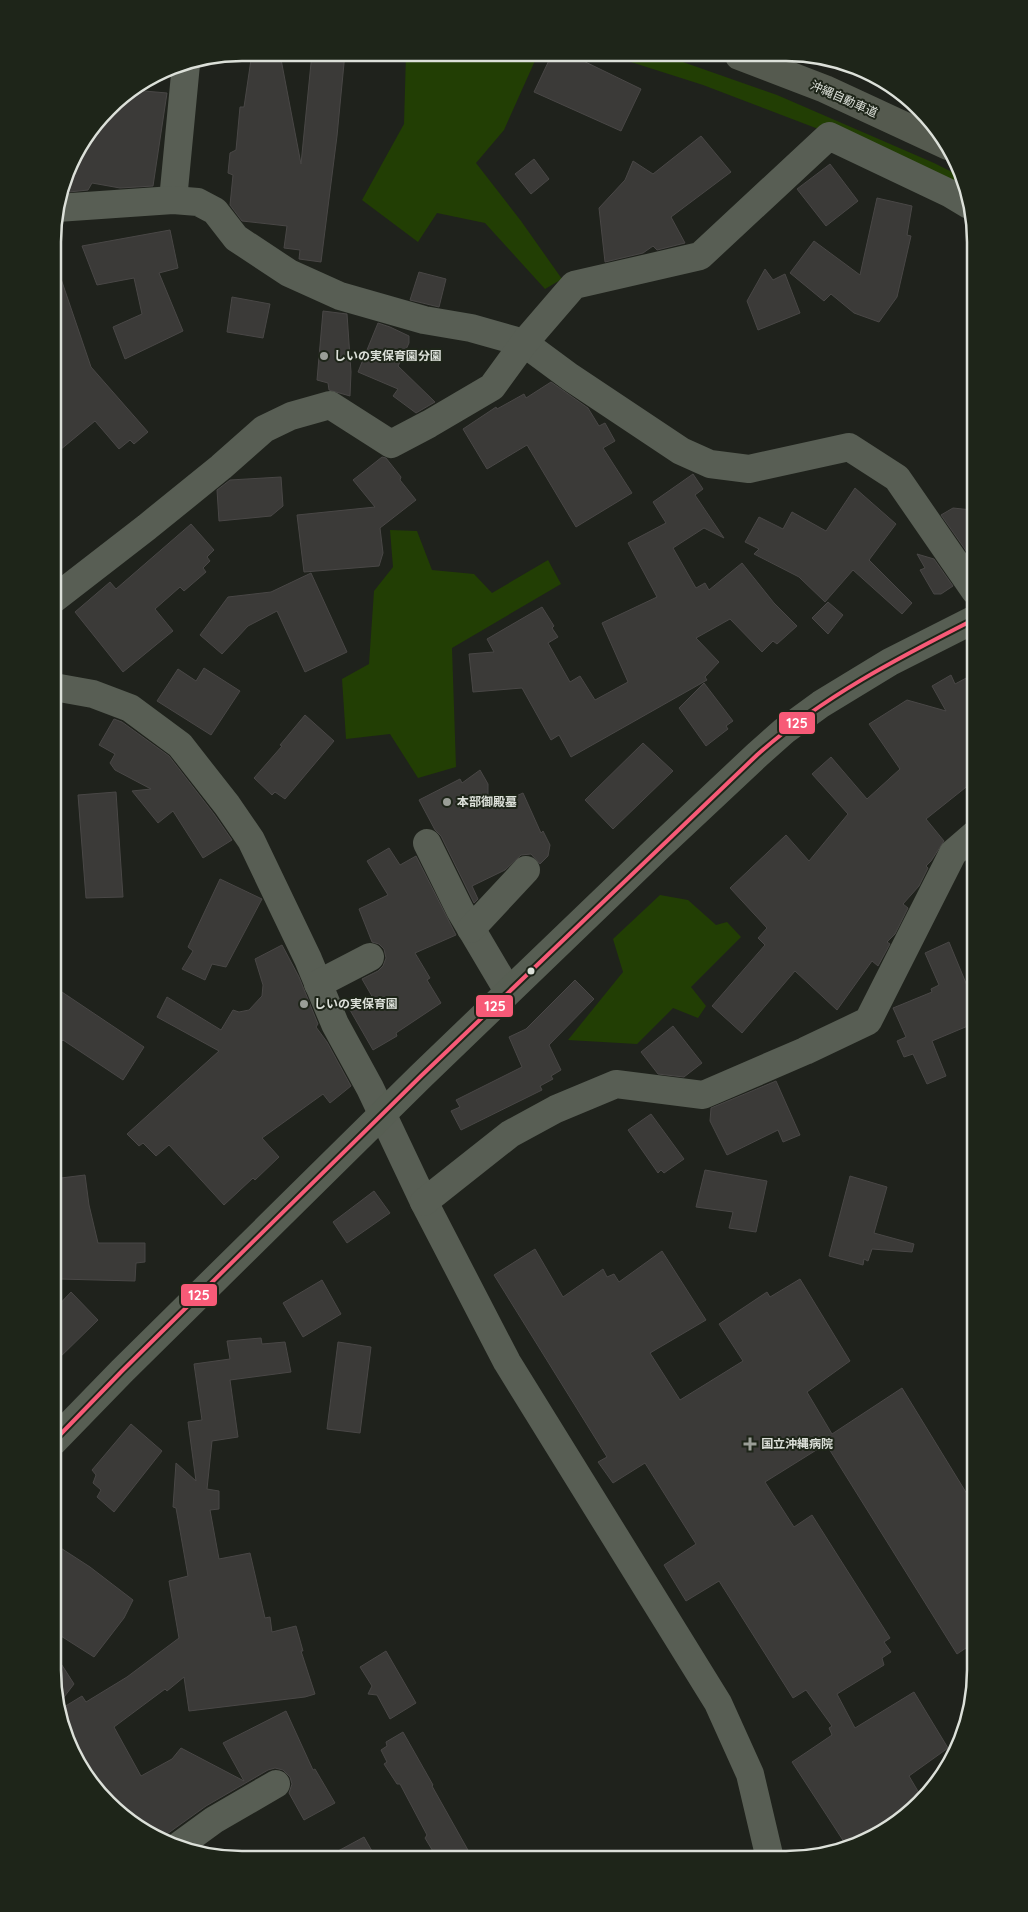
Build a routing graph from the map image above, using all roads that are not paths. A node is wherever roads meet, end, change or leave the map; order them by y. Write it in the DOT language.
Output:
graph roads {
  1 [pos="752,61"];
  2 [pos="185,70"];
  3 [pos="934,140"];
  4 [pos="173,200"];
  5 [pos="962,201"];
  6 [pos="65,207"];
  7 [pos="524,343"];
  8 [pos="967,574"];
  9 [pos="61,594"];
  10 [pos="967,623"];
  11 [pos="61,688"];
  12 [pos="967,840"];
  13 [pos="427,843"];
  14 [pos="526,870"];
  15 [pos="471,929"];
  16 [pos="370,957"];
  17 [pos="318,984"];
  18 [pos="508,992"];
  19 [pos="382,1114"];
  20 [pos="424,1202"];
  21 [pos="61,1434"];
  22 [pos="276,1784"];
  23 [pos="185,1841"];
  24 [pos="768,1851"];
  1 -- 3 [label="highway, 沖縄自動車道"];
  2 -- 4 [label="street"];
  4 -- 6 [label="street"];
  4 -- 7 [label="street"];
  5 -- 7 [label="street"];
  7 -- 8 [label="street"];
  7 -- 9 [label="street"];
  10 -- 18 [label="main road"];
  11 -- 17 [label="street"];
  12 -- 20 [label="street"];
  13 -- 15 [label="street"];
  14 -- 15 [label="street"];
  15 -- 18 [label="street"];
  16 -- 17 [label="street"];
  17 -- 19 [label="street"];
  18 -- 19 [label="main road"];
  19 -- 20 [label="street"];
  19 -- 21 [label="main road"];
  20 -- 24 [label="street"];
  22 -- 23 [label="street"];
}
